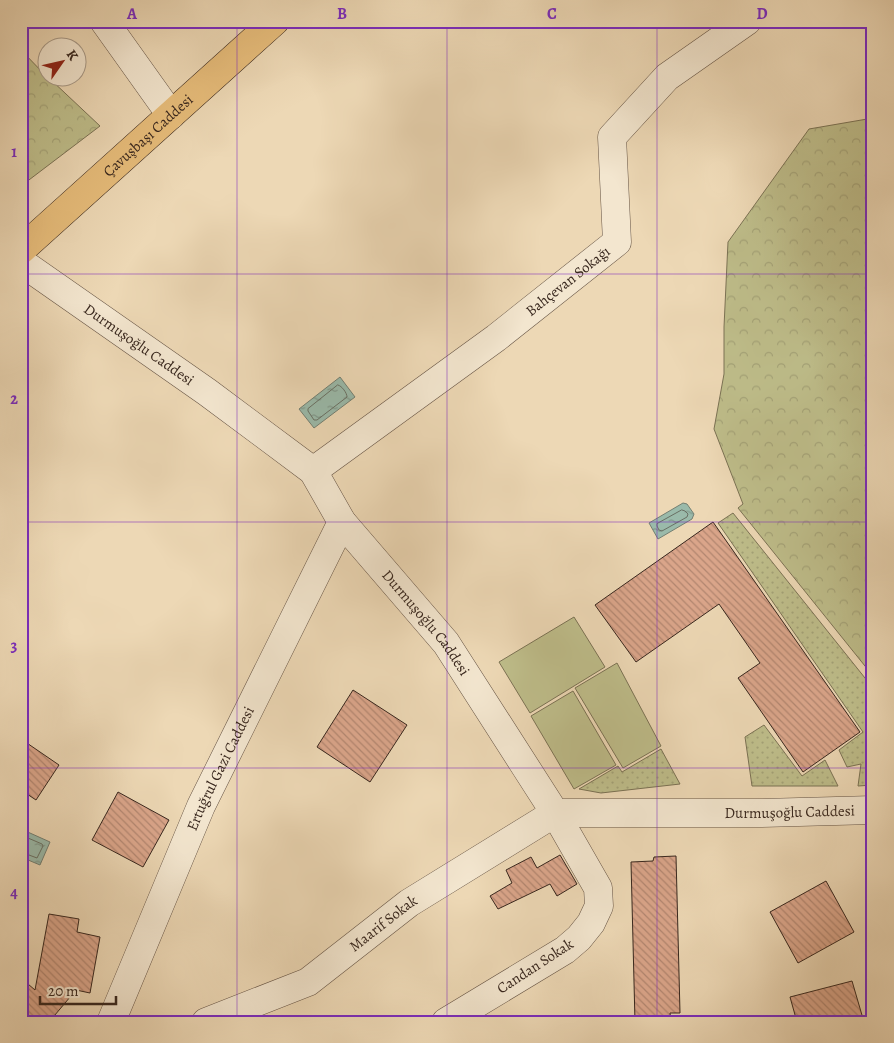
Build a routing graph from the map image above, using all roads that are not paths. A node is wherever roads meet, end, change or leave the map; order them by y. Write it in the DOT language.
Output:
graph roads {
  1 [pos="104,21"];
  2 [pos="275,21"];
  3 [pos="748,21"];
  4 [pos="171,115"];
  5 [pos="21,250"];
  6 [pos="21,262"];
  7 [pos="313,471"];
  8 [pos="342,522"];
  9 [pos="873,810"];
  10 [pos="555,812"];
  11 [pos="111,1022"];
  12 [pos="206,1022"];
  13 [pos="446,1022"];
  1 -- 4 [label="street"];
  2 -- 4 [label="main road, Çavuşbaşı Caddesi"];
  3 -- 7 [label="street, Bahçevan Sokağı"];
  4 -- 5 [label="main road, Çavuşbaşı Caddesi"];
  6 -- 7 [label="street, Durmuşoğlu Caddesi"];
  7 -- 8 [label="street, Durmuşoğlu Caddesi"];
  8 -- 10 [label="street, Durmuşoğlu Caddesi"];
  8 -- 11 [label="street, Ertuğrul Gazi Caddesi"];
  9 -- 10 [label="street, Durmuşoğlu Caddesi"];
  10 -- 12 [label="street, Maarif Sokak"];
  10 -- 13 [label="street, Candan Sokak"];
}
